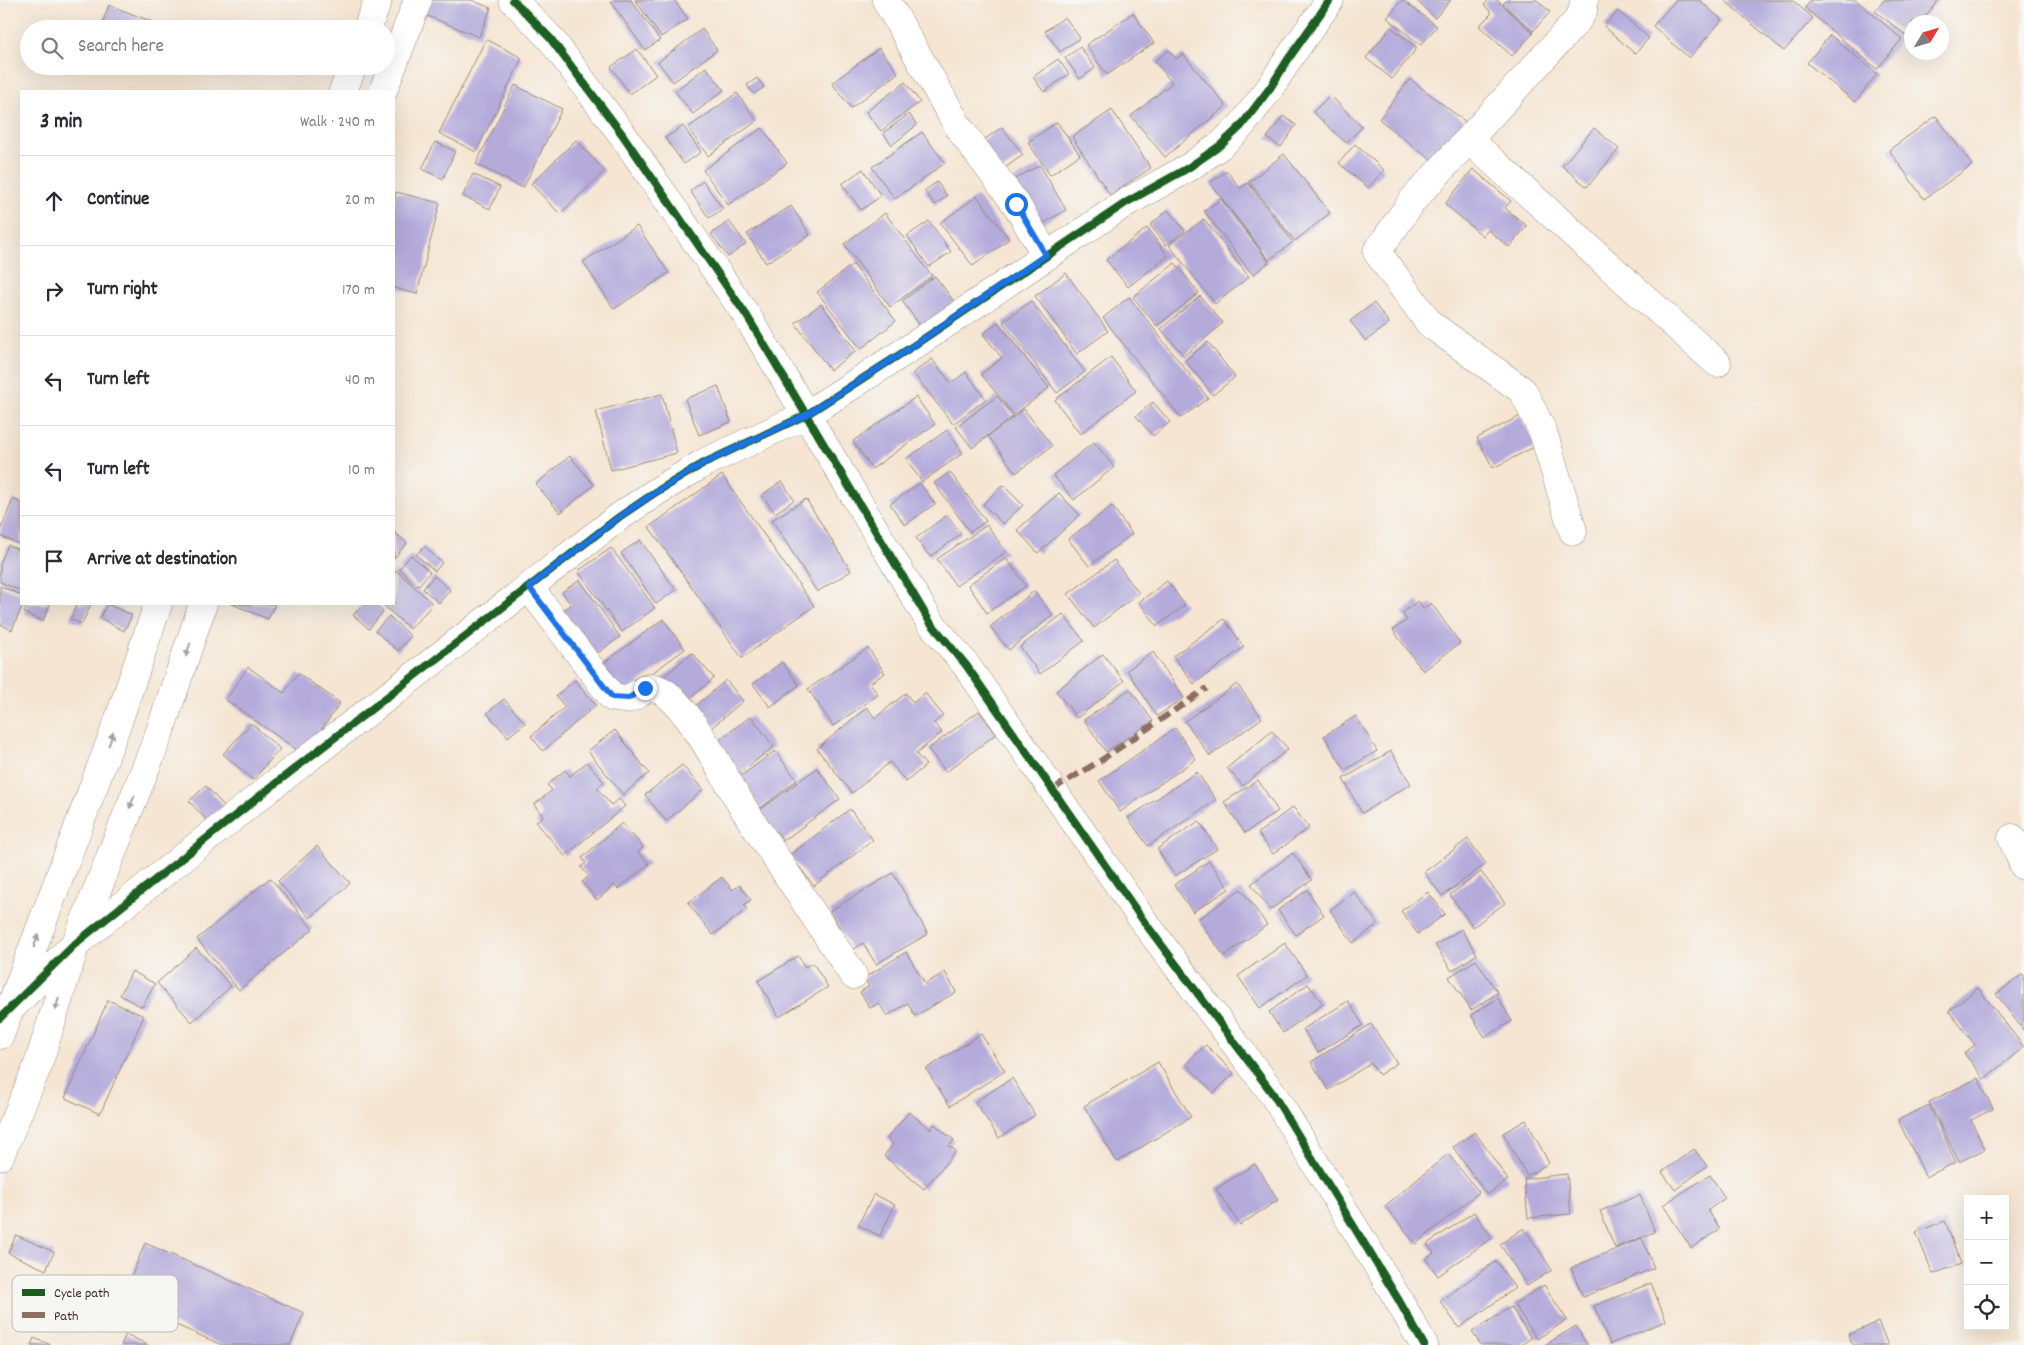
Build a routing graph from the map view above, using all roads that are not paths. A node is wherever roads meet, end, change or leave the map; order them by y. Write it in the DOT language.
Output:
graph roads {
  1 [pos="378,0"];
  2 [pos="418,0"];
  3 [pos="513,0"];
  4 [pos="886,0"];
  5 [pos="1330,0"];
  6 [pos="1584,0"];
  7 [pos="370,20"];
  8 [pos="395,60"];
  9 [pos="350,75"];
  10 [pos="389,75"];
  11 [pos="344,90"];
  12 [pos="383,90"];
  13 [pos="1468,139"];
  14 [pos="1046,255"];
  15 [pos="1717,363"];
  16 [pos="806,415"];
  17 [pos="1572,531"];
  18 [pos="529,587"];
  19 [pos="158,605"];
  20 [pos="203,605"];
  21 [pos="2012,838"];
  22 [pos="2024,866"];
  23 [pos="76,943"];
  24 [pos="853,975"];
  25 [pos="6,1013"];
  26 [pos="0,1035"];
  27 [pos="0,1156"];
  28 [pos="1424,1345"];
  1 -- 7 [label="main road"];
  2 -- 8 [label="main road"];
  3 -- 16 [label="main road"];
  4 -- 14 [label="main road"];
  5 -- 14 [label="main road"];
  6 -- 13 [label="main road"];
  9 -- 11 [label="main road"];
  10 -- 12 [label="main road"];
  13 -- 15 [label="main road"];
  13 -- 17 [label="main road"];
  14 -- 16 [label="main road"];
  16 -- 18 [label="main road"];
  16 -- 28 [label="main road"];
  18 -- 23 [label="main road"];
  18 -- 24 [label="main road"];
  25 -- 19 [label="main road, one-way"];
  20 -- 23 [label="main road, one-way"];
  21 -- 22 [label="main road"];
  23 -- 25 [label="main road"];
  23 -- 27 [label="main road, one-way"];
  25 -- 26 [label="main road"];
}
